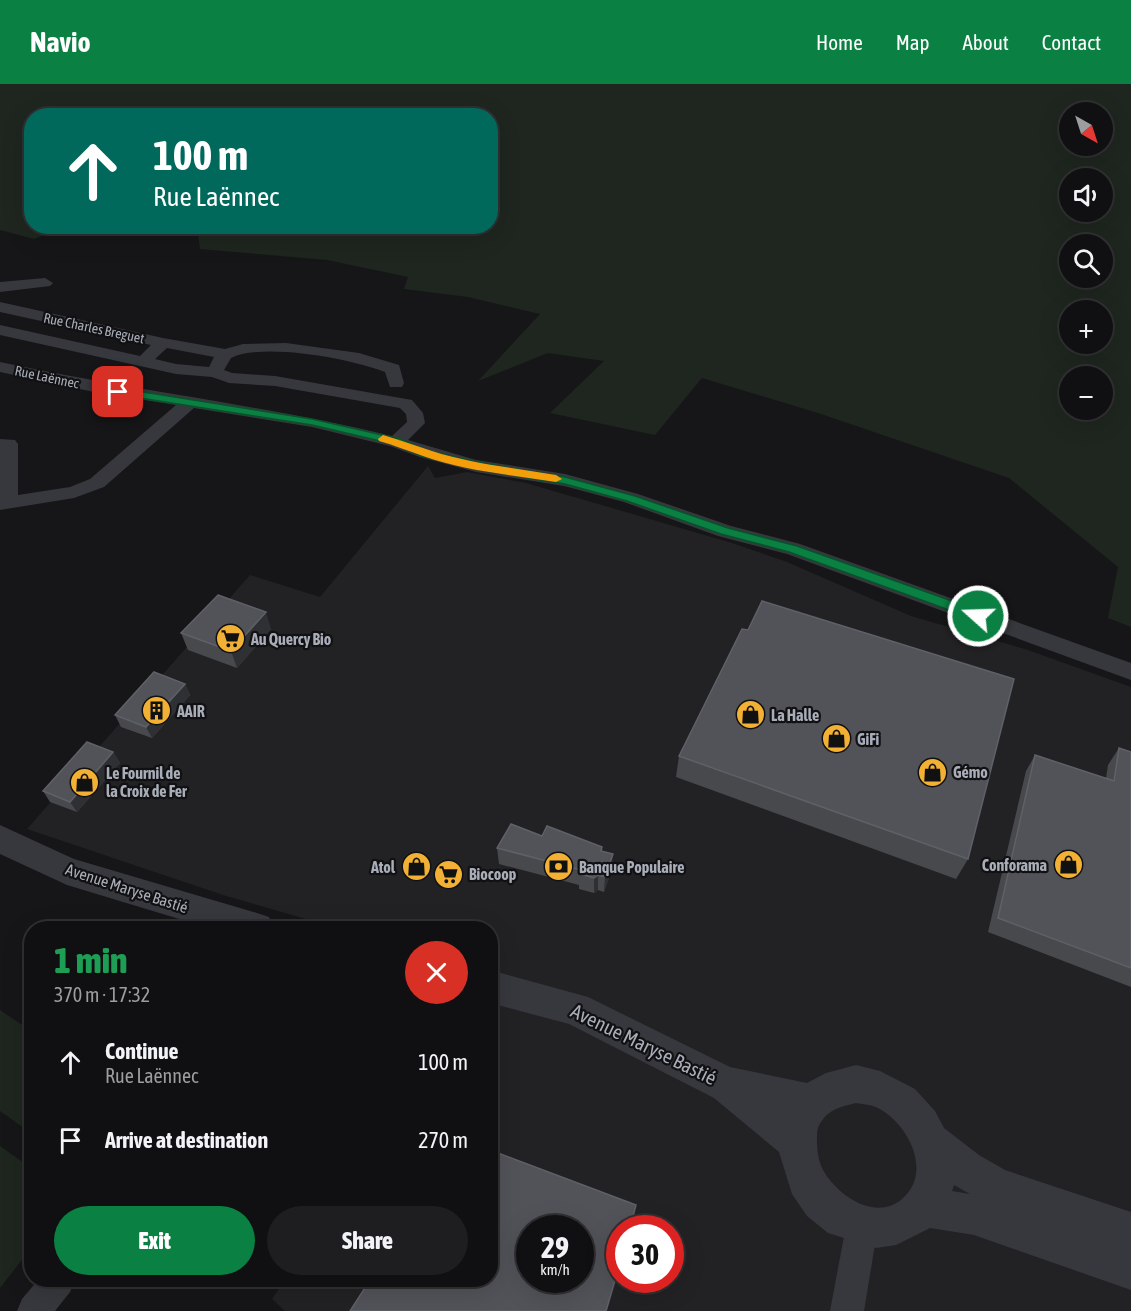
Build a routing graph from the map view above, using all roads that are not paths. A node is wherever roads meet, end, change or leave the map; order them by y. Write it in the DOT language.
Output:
graph roads {
  1 [pos="45,283"];
  2 [pos="0,287"];
  3 [pos="0,308"];
  4 [pos="0,330"];
  5 [pos="163,343"];
  6 [pos="226,354"];
  7 [pos="144,360"];
  8 [pos="0,367"];
  9 [pos="215,372"];
  10 [pos="396,383"];
  11 [pos="188,404"];
  12 [pos="396,442"];
  13 [pos="0,444"];
  14 [pos="4,503"];
  15 [pos="1131,672"];
  16 [pos="0,839"];
  17 [pos="234,921"];
  18 [pos="498,988"];
  19 [pos="727,1084"];
  20 [pos="810,1103"];
  21 [pos="796,1141"];
  22 [pos="931,1142"];
  23 [pos="924,1207"];
  24 [pos="862,1226"];
  25 [pos="1131,1232"];
  26 [pos="1131,1269"];
  27 [pos="53,1287"];
  28 [pos="34,1311"];
  29 [pos="847,1311"];
  1 -- 2 [label="street"];
  3 -- 5 [label="street, Rue Charles Breguet"];
  4 -- 7 [label="street"];
  5 -- 6 [label="street"];
  5 -- 7 [label="street, Rue Charles Breguet"];
  6 -- 9 [label="street"];
  6 -- 10 [label="street"];
  7 -- 9 [label="street"];
  8 -- 11 [label="street, Rue Laënnec"];
  9 -- 12 [label="street"];
  11 -- 12 [label="street, Rue Laënnec"];
  11 -- 14 [label="street"];
  12 -- 15 [label="street, Rue Laënnec"];
  13 -- 14 [label="street"];
  16 -- 17 [label="street, Avenue Maryse Bastié"];
  18 -- 19 [label="street, Avenue Maryse Bastié"];
  19 -- 20 [label="street, Avenue Maryse Bastié"];
  19 -- 21 [label="street, Avenue Maryse Bastié"];
  20 -- 21 [label="street"];
  20 -- 22 [label="street"];
  21 -- 24 [label="street"];
  22 -- 23 [label="street"];
  22 -- 25 [label="street"];
  23 -- 24 [label="street"];
  23 -- 26 [label="street"];
  24 -- 29 [label="street"];
  27 -- 28 [label="street"];
}
